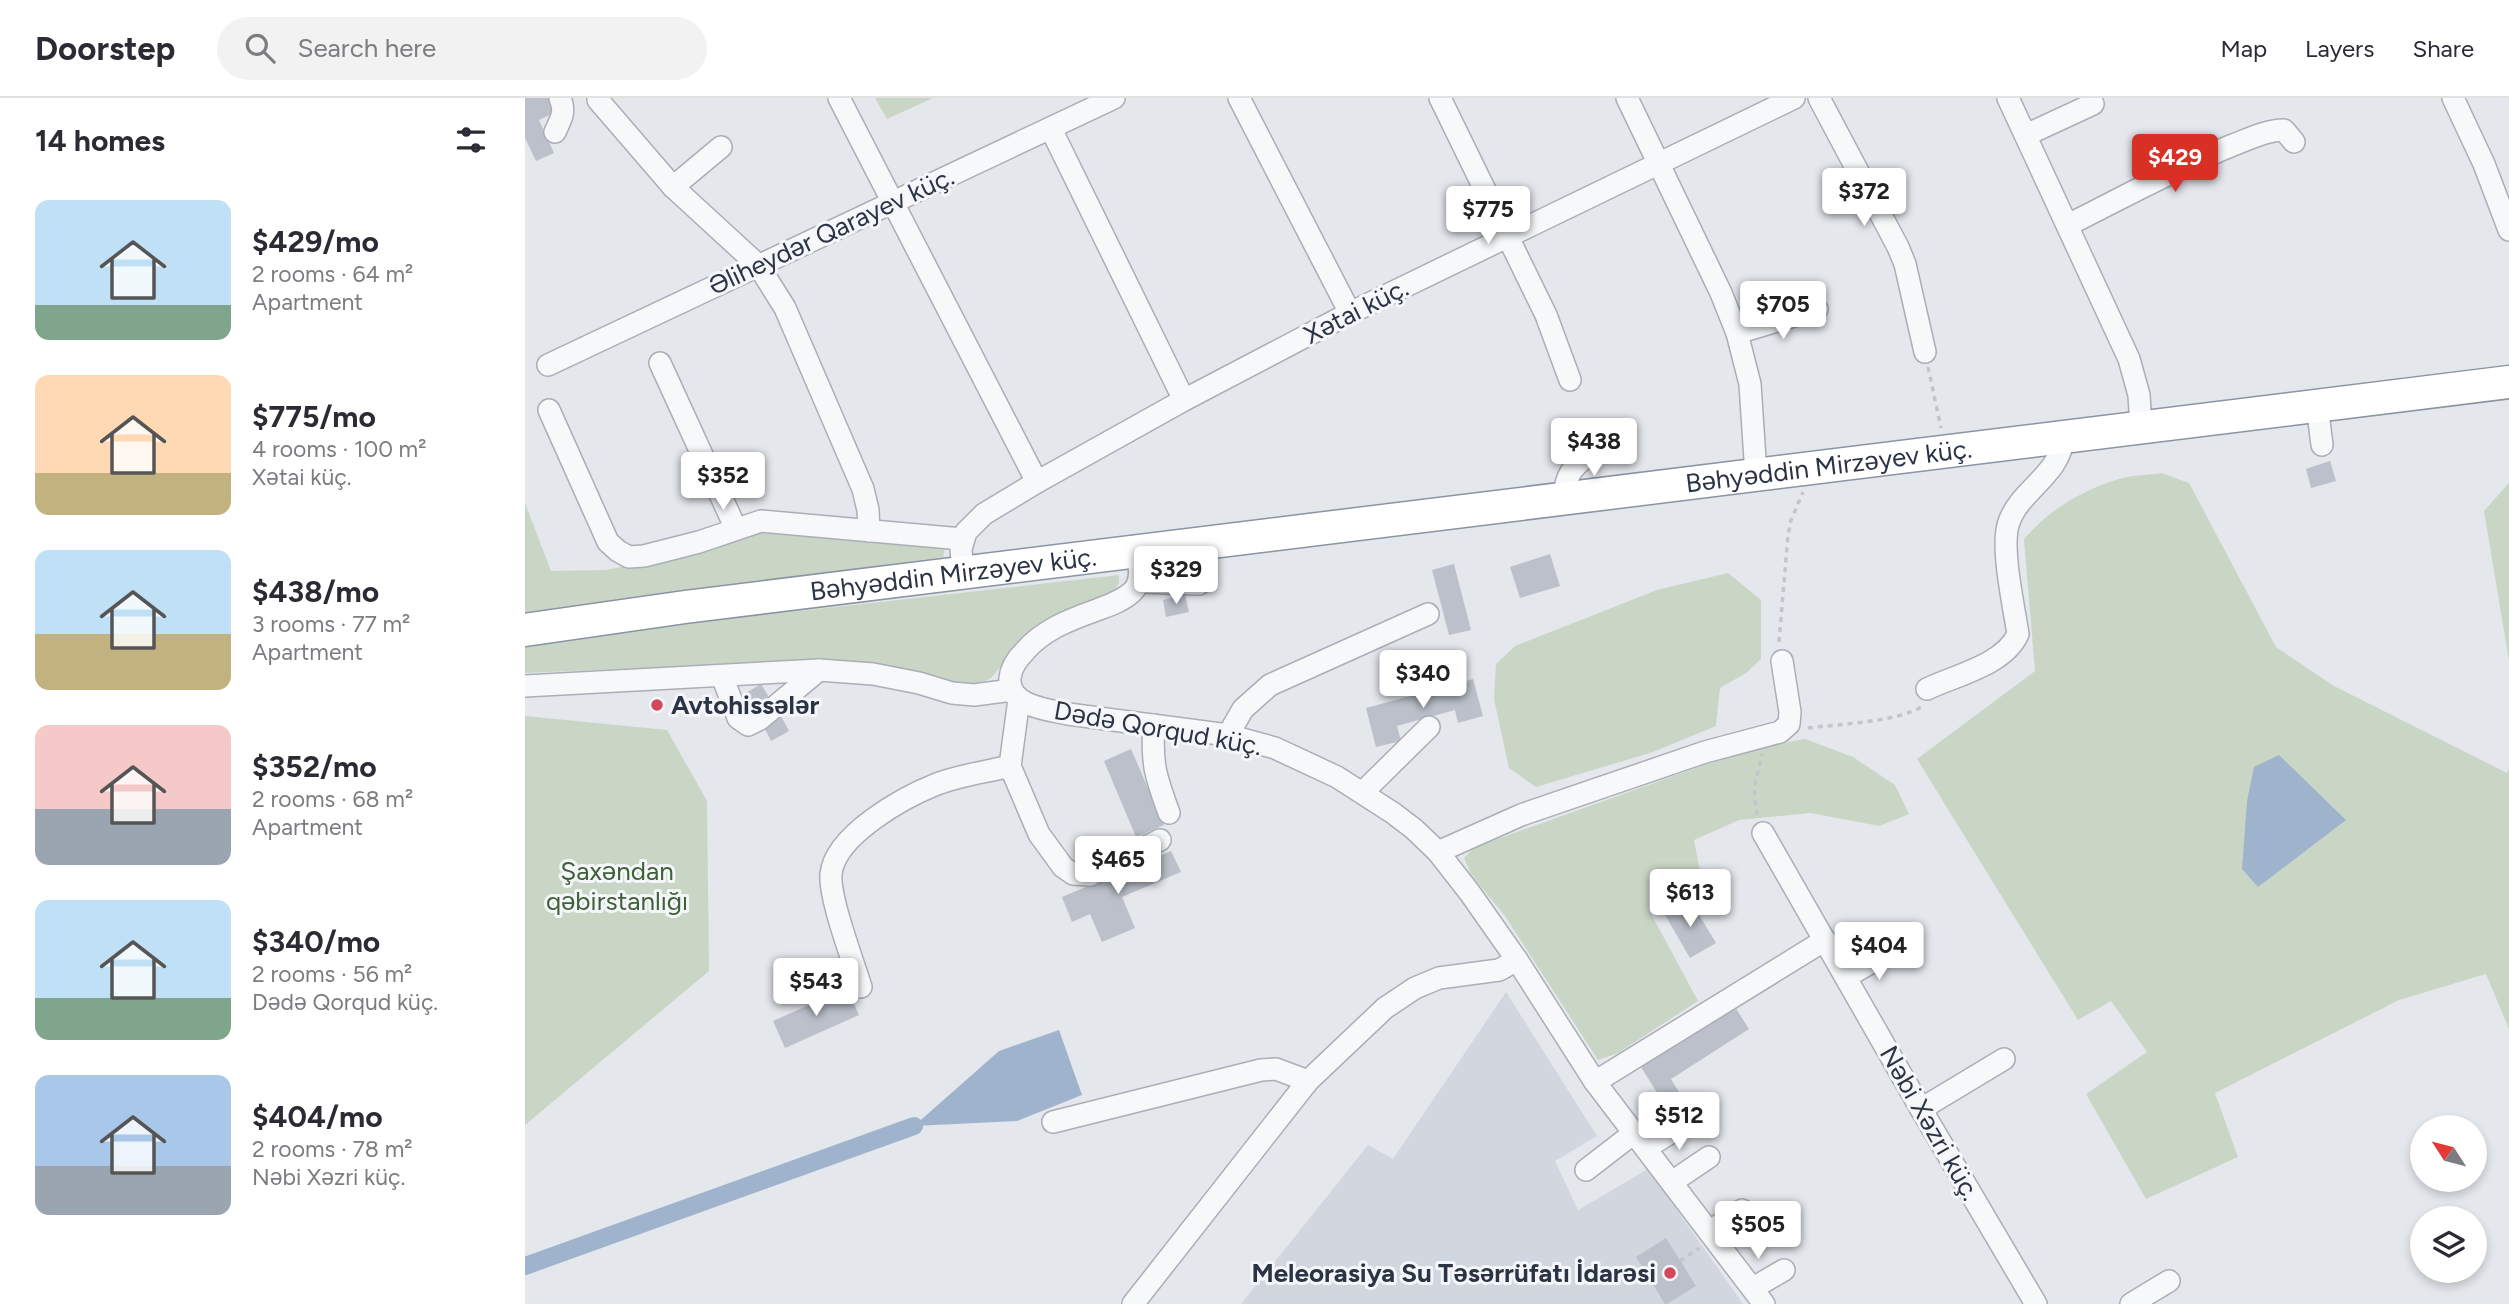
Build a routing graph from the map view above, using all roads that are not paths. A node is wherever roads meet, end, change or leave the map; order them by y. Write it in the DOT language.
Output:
graph roads {
  1 [pos="560,98"];
  2 [pos="839,98"];
  3 [pos="1114,98"];
  4 [pos="1240,98"];
  5 [pos="1440,98"];
  6 [pos="1627,98"];
  7 [pos="1794,98"];
  8 [pos="1819,98"];
  9 [pos="2008,98"];
  10 [pos="2453,98"];
  11 [pos="598,100"];
  12 [pos="2092,104"];
  13 [pos="1051,129"];
  14 [pos="555,132"];
  15 [pos="2026,135"];
  16 [pos="2294,142"];
  17 [pos="721,146"];
  18 [pos="1659,163"];
  19 [pos="673,187"];
  20 [pos="892,201"];
  21 [pos="2068,225"];
  22 [pos="2509,230"];
  23 [pos="1507,237"];
  24 [pos="758,265"];
  25 [pos="1817,309"];
  26 [pos="1350,313"];
  27 [pos="1737,333"];
  28 [pos="1925,352"];
  29 [pos="660,363"];
  30 [pos="548,365"];
  31 [pos="1570,380"];
  32 [pos="2509,382"];
  33 [pos="1184,400"];
  34 [pos="2317,405"];
  35 [pos="549,410"];
  36 [pos="2141,427"];
  37 [pos="2063,438"];
  38 [pos="2322,445"];
  39 [pos="1599,446"];
  40 [pos="1756,475"];
  41 [pos="1037,482"];
  42 [pos="1564,498"];
  43 [pos="736,529"];
  44 [pos="869,531"];
  45 [pos="962,540"];
  46 [pos="1139,567"];
  47 [pos="963,573"];
  48 [pos="1199,584"];
  49 [pos="1429,614"];
  50 [pos="525,630"];
  51 [pos="1782,661"];
  52 [pos="819,670"];
  53 [pos="722,676"];
  54 [pos="525,686"];
  55 [pos="1930,688"];
  56 [pos="1016,695"];
  57 [pos="1154,725"];
  58 [pos="1429,727"];
  59 [pos="1228,735"];
  60 [pos="1010,766"];
  61 [pos="1363,792"];
  62 [pos="1168,813"];
  63 [pos="1763,832"];
  64 [pos="1160,840"];
  65 [pos="1438,852"];
  66 [pos="1825,940"];
  67 [pos="1891,951"];
  68 [pos="1517,960"];
  69 [pos="1846,977"];
  70 [pos="860,987"];
  71 [pos="2004,1059"];
  72 [pos="1308,1081"];
  73 [pos="1595,1082"];
  74 [pos="1921,1109"];
  75 [pos="1053,1122"];
  76 [pos="1683,1125"];
  77 [pos="1640,1141"];
  78 [pos="1709,1157"];
  79 [pos="1585,1170"];
  80 [pos="1672,1182"];
  81 [pos="1742,1210"];
  82 [pos="1710,1231"];
  83 [pos="1784,1270"];
  84 [pos="2169,1280"];
  85 [pos="1758,1296"];
  86 [pos="1133,1304"];
  87 [pos="2036,1304"];
  88 [pos="2131,1304"];
  1 -- 14 [label="street"];
  2 -- 20 [label="street"];
  3 -- 13 [label="street, Əliheydər Qarayev küç."];
  4 -- 26 [label="street"];
  5 -- 23 [label="street"];
  6 -- 18 [label="street"];
  7 -- 18 [label="street, Xətai küç."];
  8 -- 28 [label="street"];
  9 -- 15 [label="street"];
  10 -- 22 [label="street"];
  11 -- 19 [label="street"];
  12 -- 15 [label="street"];
  13 -- 20 [label="street, Əliheydər Qarayev küç."];
  13 -- 33 [label="street"];
  15 -- 21 [label="street"];
  16 -- 21 [label="street"];
  17 -- 19 [label="street"];
  18 -- 23 [label="street, Xətai küç."];
  18 -- 27 [label="street"];
  19 -- 24 [label="street"];
  20 -- 24 [label="street, Əliheydər Qarayev küç."];
  20 -- 41 [label="street"];
  21 -- 36 [label="street"];
  23 -- 26 [label="street, Xətai küç."];
  23 -- 31 [label="street"];
  24 -- 30 [label="street, Əliheydər Qarayev küç."];
  24 -- 44 [label="street"];
  25 -- 27 [label="street"];
  26 -- 33 [label="street, Xətai küç."];
  27 -- 40 [label="street"];
  29 -- 43 [label="street"];
  32 -- 34 [label="highway, Bəhyəddin Mirzəyev küç."];
  33 -- 41 [label="street, Xətai küç."];
  34 -- 36 [label="highway, Bəhyəddin Mirzəyev küç."];
  34 -- 38 [label="street"];
  35 -- 43 [label="street"];
  36 -- 37 [label="highway, Bəhyəddin Mirzəyev küç."];
  37 -- 40 [label="highway, Bəhyəddin Mirzəyev küç."];
  37 -- 55 [label="street"];
  39 -- 42 [label="street"];
  40 -- 42 [label="highway, Bəhyəddin Mirzəyev küç."];
  41 -- 45 [label="street, Xətai küç."];
  42 -- 46 [label="highway, Bəhyəddin Mirzəyev küç."];
  43 -- 44 [label="street"];
  44 -- 45 [label="street"];
  45 -- 47 [label="street"];
  46 -- 47 [label="highway, Bəhyəddin Mirzəyev küç."];
  46 -- 48 [label="street"];
  46 -- 56 [label="street"];
  47 -- 50 [label="highway, Bəhyəddin Mirzəyev küç."];
  49 -- 59 [label="street"];
  51 -- 65 [label="street"];
  52 -- 53 [label="street"];
  52 -- 53 [label="street"];
  52 -- 56 [label="street"];
  53 -- 54 [label="street"];
  56 -- 57 [label="street, Dədə Qorqud küç."];
  56 -- 60 [label="street"];
  57 -- 59 [label="street, Dədə Qorqud küç."];
  57 -- 62 [label="street"];
  58 -- 61 [label="street"];
  59 -- 61 [label="street, Dədə Qorqud küç."];
  60 -- 64 [label="street"];
  60 -- 70 [label="street"];
  61 -- 65 [label="street, Dədə Qorqud küç."];
  63 -- 66 [label="street, Nəbi Xəzri küç."];
  65 -- 68 [label="street, Dədə Qorqud küç."];
  66 -- 69 [label="street, Nəbi Xəzri küç."];
  66 -- 73 [label="street"];
  67 -- 69 [label="street"];
  68 -- 72 [label="street"];
  68 -- 73 [label="street, Dədə Qorqud küç."];
  69 -- 74 [label="street, Nəbi Xəzri küç."];
  71 -- 74 [label="street"];
  72 -- 75 [label="street"];
  72 -- 86 [label="street"];
  73 -- 77 [label="street, Dədə Qorqud küç."];
  74 -- 87 [label="street, Nəbi Xəzri küç."];
  76 -- 77 [label="street"];
  77 -- 79 [label="street"];
  77 -- 80 [label="street, Dədə Qorqud küç."];
  78 -- 80 [label="street"];
  80 -- 82 [label="street, Dədə Qorqud küç."];
  81 -- 82 [label="street"];
  82 -- 85 [label="street, Dədə Qorqud küç."];
  83 -- 85 [label="street"];
  84 -- 88 [label="street"];
}
